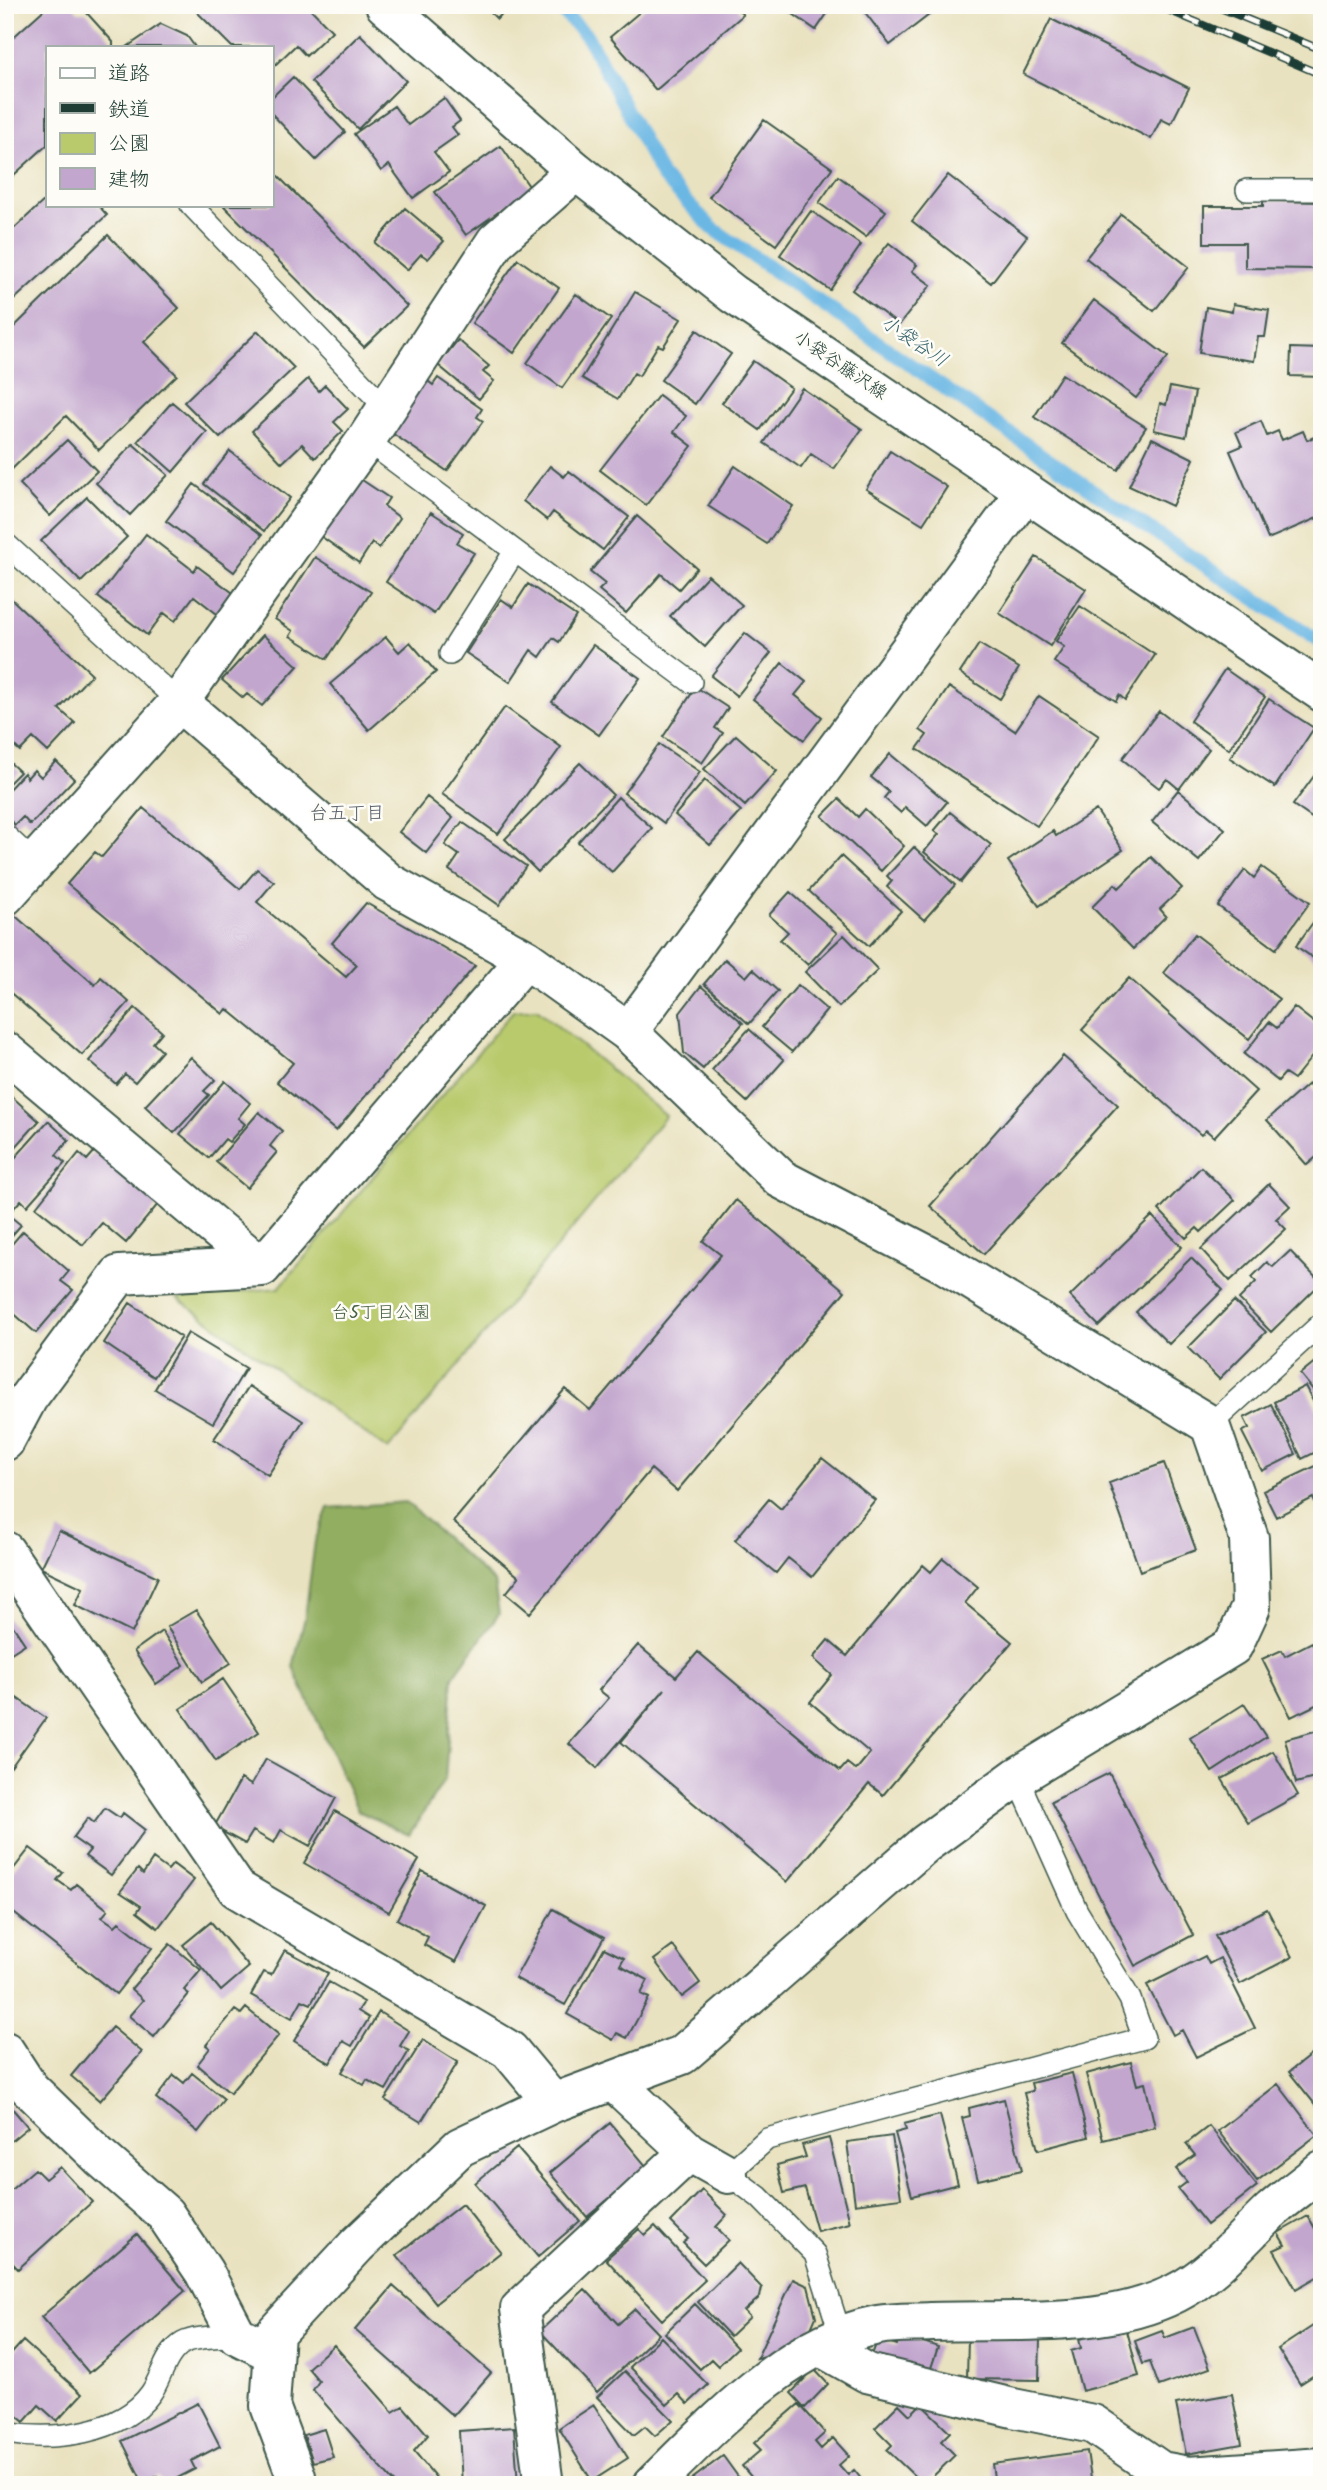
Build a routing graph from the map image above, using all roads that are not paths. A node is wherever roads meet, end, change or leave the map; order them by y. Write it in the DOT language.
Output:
graph roads {
  1 [pos="385,5"];
  2 [pos="576,171"];
  3 [pos="1247,190"];
  4 [pos="1322,190"];
  5 [pos="192,206"];
  6 [pos="386,408"];
  7 [pos="366,440"];
  8 [pos="1025,493"];
  9 [pos="5,543"];
  10 [pos="515,551"];
  11 [pos="450,654"];
  12 [pos="691,682"];
  13 [pos="1322,692"];
  14 [pos="179,702"];
  15 [pos="5,835"];
  16 [pos="35,863"];
  17 [pos="5,896"];
  18 [pos="526,959"];
  19 [pos="628,1032"];
  20 [pos="5,1051"];
  21 [pos="262,1267"];
  22 [pos="1322,1323"];
  23 [pos="17,1388"];
  24 [pos="1210,1425"];
  25 [pos="5,1441"];
  26 [pos="5,1551"];
  27 [pos="1017,1776"];
  28 [pos="5,2051"];
  29 [pos="613,2081"];
  30 [pos="552,2103"];
  31 [pos="689,2152"];
  32 [pos="1322,2170"];
  33 [pos="728,2174"];
  34 [pos="237,2335"];
  35 [pos="831,2341"];
  36 [pos="273,2353"];
  37 [pos="5,2433"];
  38 [pos="1322,2467"];
  39 [pos="293,2485"];
  40 [pos="544,2485"];
  41 [pos="652,2485"];
  1 -- 2 [label="street, 小袋谷藤沢線"];
  2 -- 6 [label="street"];
  2 -- 8 [label="street, 小袋谷藤沢線"];
  3 -- 4 [label="lane"];
  5 -- 6 [label="lane"];
  6 -- 7 [label="street"];
  7 -- 10 [label="lane"];
  7 -- 14 [label="street"];
  8 -- 13 [label="street, 小袋谷藤沢線"];
  8 -- 19 [label="street"];
  9 -- 14 [label="lane"];
  10 -- 11 [label="lane"];
  10 -- 12 [label="lane"];
  14 -- 16 [label="street"];
  14 -- 18 [label="street"];
  15 -- 16 [label="lane"];
  16 -- 17 [label="street"];
  18 -- 19 [label="street"];
  18 -- 21 [label="street"];
  19 -- 24 [label="street"];
  20 -- 21 [label="street"];
  21 -- 23 [label="street"];
  22 -- 24 [label="lane"];
  23 -- 25 [label="street"];
  24 -- 27 [label="street"];
  26 -- 30 [label="street"];
  27 -- 29 [label="street"];
  27 -- 33 [label="lane"];
  28 -- 34 [label="street"];
  29 -- 30 [label="street"];
  29 -- 31 [label="street"];
  30 -- 36 [label="street"];
  31 -- 33 [label="street"];
  31 -- 40 [label="street"];
  32 -- 35 [label="street"];
  33 -- 35 [label="lane"];
  34 -- 36 [label="street"];
  34 -- 37 [label="lane"];
  35 -- 38 [label="street"];
  35 -- 41 [label="street"];
  36 -- 39 [label="street"];
}
